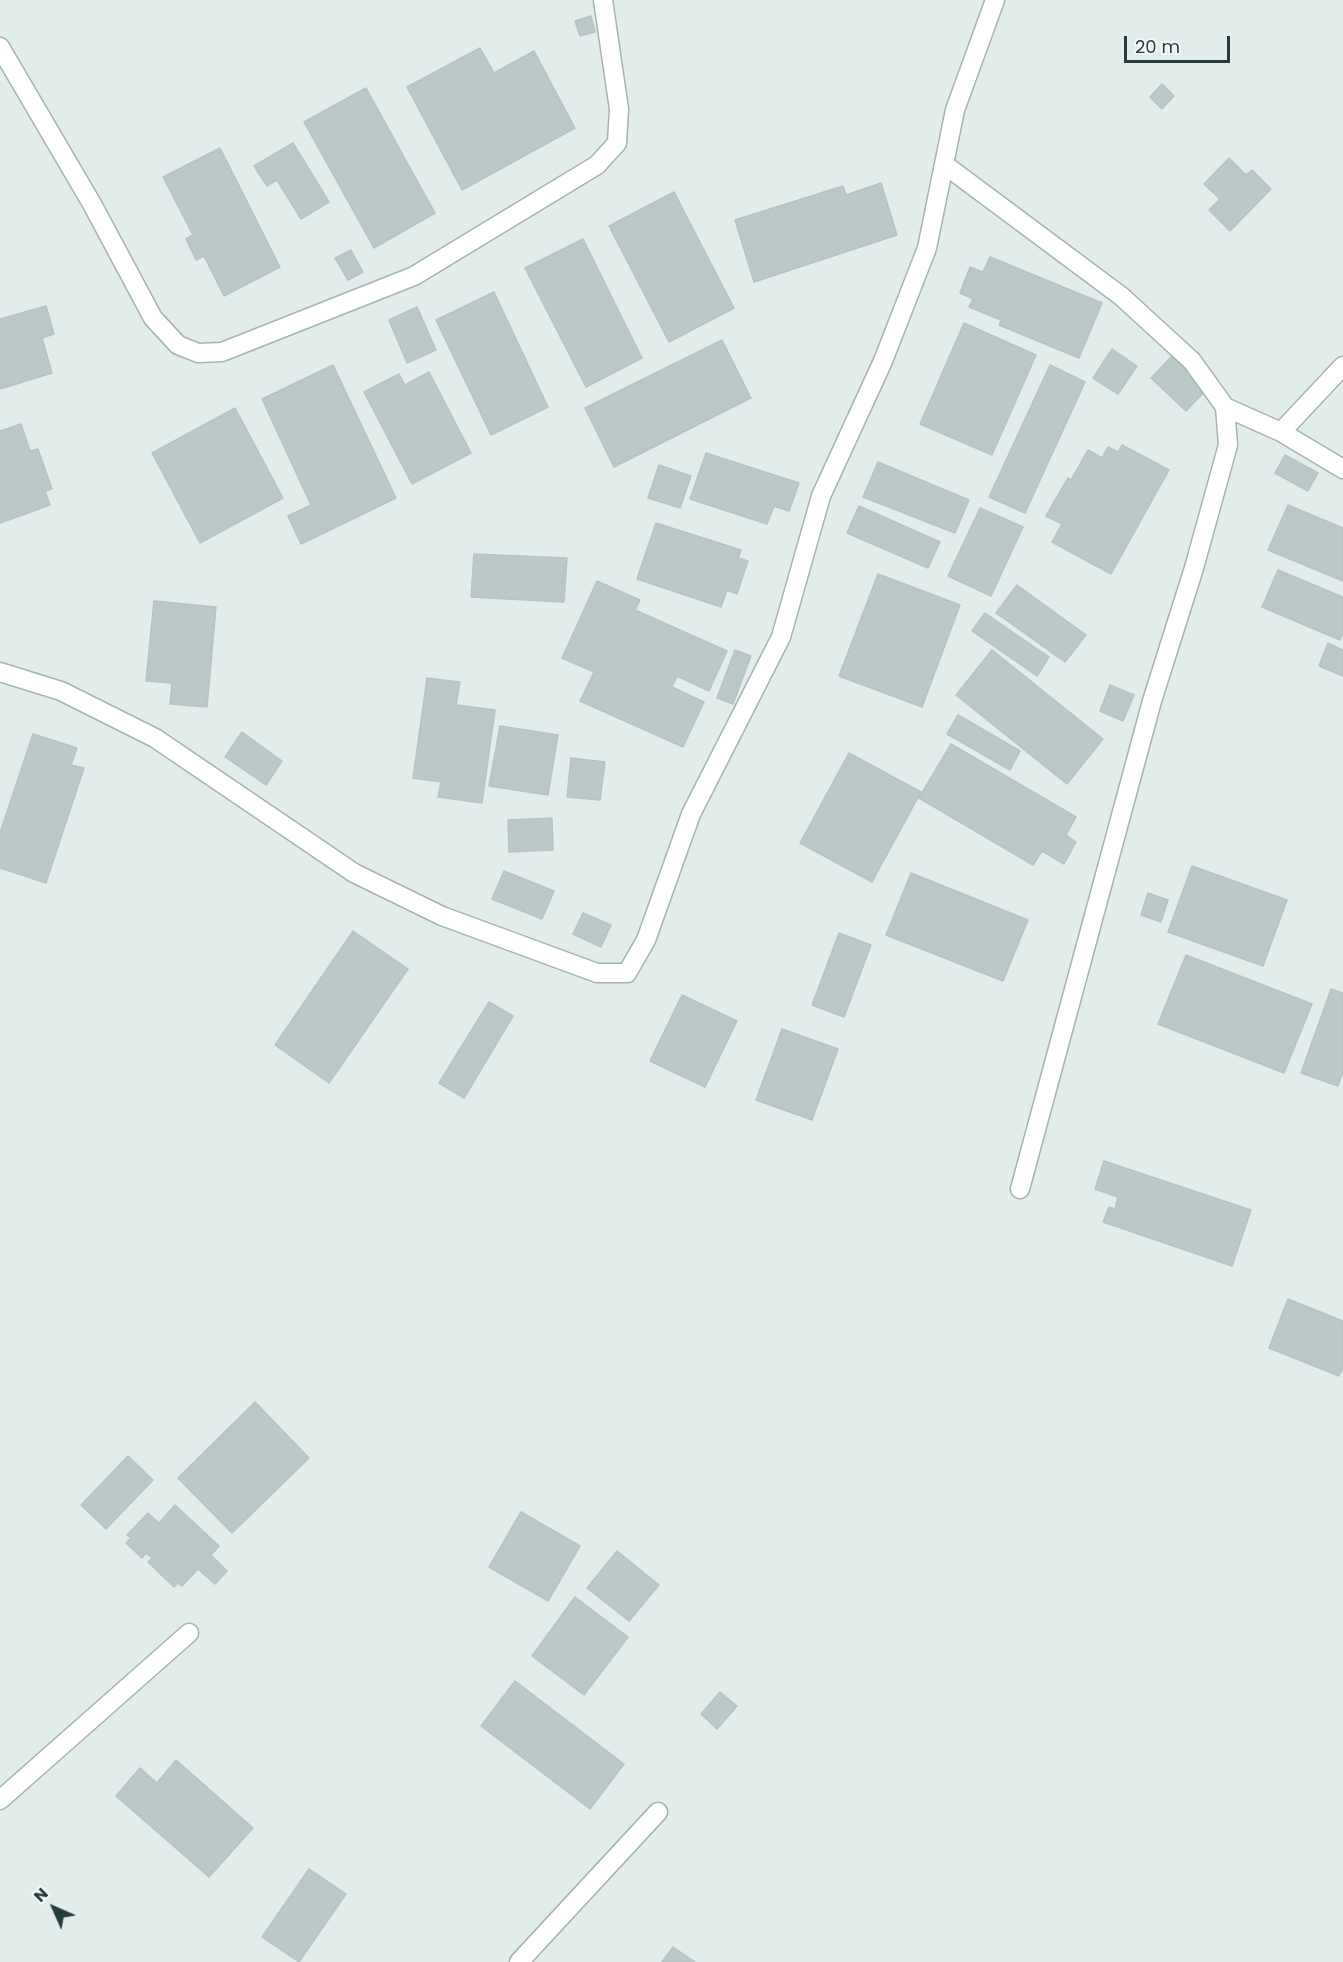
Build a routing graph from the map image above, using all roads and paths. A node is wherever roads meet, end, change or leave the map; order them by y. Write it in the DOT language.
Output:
graph roads {
  1 [pos="603,0"];
  2 [pos="995,0"];
  3 [pos="0,47"];
  4 [pos="945,165"];
  5 [pos="1343,366"];
  6 [pos="1225,407"];
  7 [pos="1281,432"];
  8 [pos="1343,469"];
  9 [pos="0,672"];
  10 [pos="1020,1189"];
  11 [pos="189,1633"];
  12 [pos="0,1800"];
  13 [pos="658,1812"];
  14 [pos="519,1962"];
  1 -- 3 [label="street"];
  2 -- 4 [label="street"];
  4 -- 6 [label="street"];
  4 -- 9 [label="street"];
  5 -- 7 [label="street"];
  6 -- 7 [label="street"];
  6 -- 10 [label="street"];
  7 -- 8 [label="street"];
  11 -- 12 [label="street"];
  13 -- 14 [label="street"];
}
